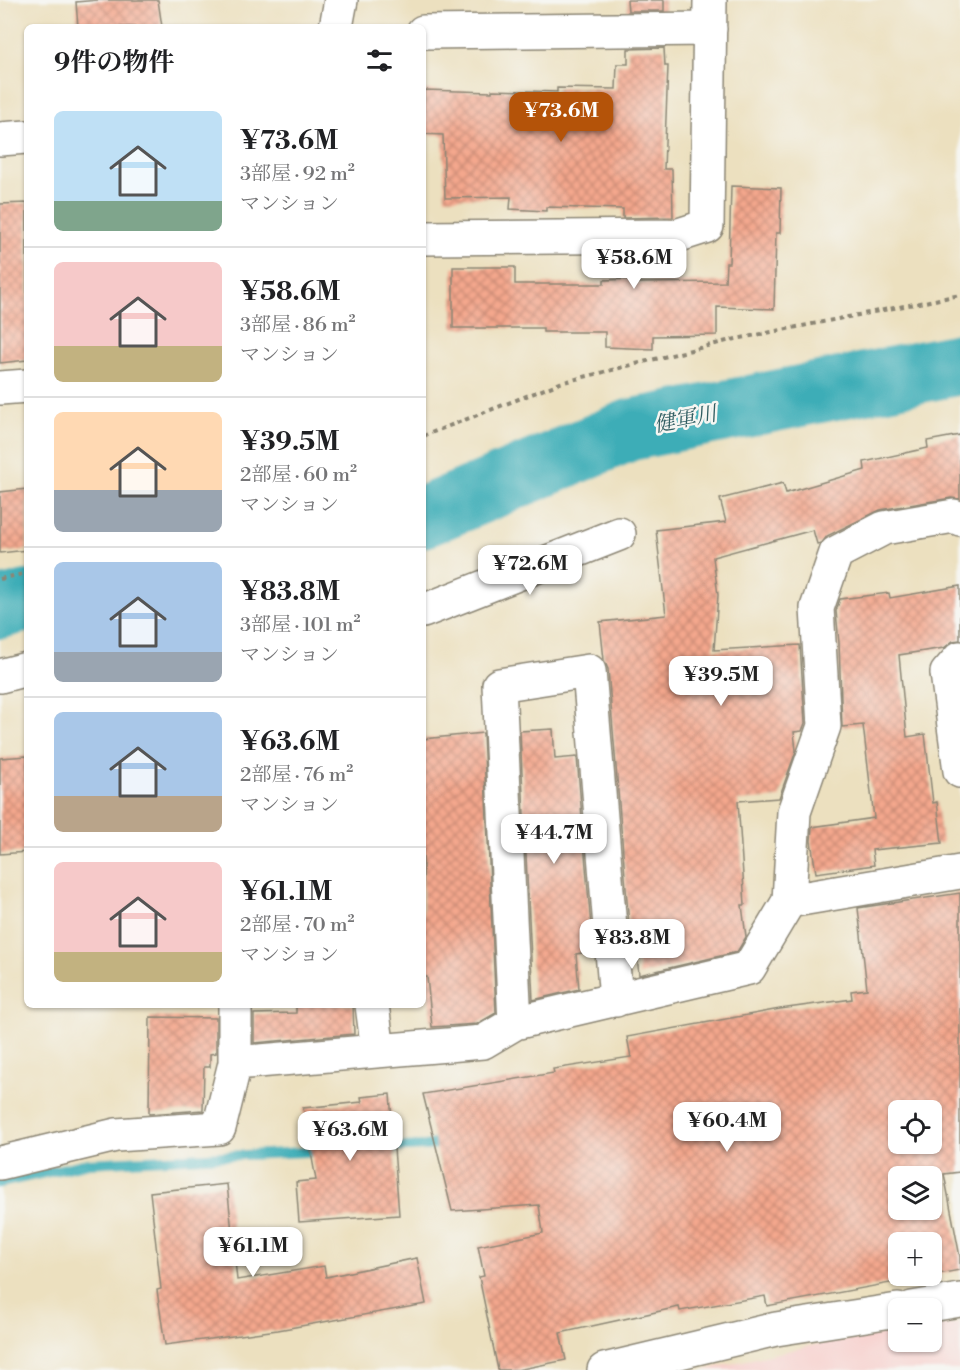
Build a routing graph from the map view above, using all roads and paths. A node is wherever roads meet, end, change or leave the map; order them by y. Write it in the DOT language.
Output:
graph roads {
  1 [pos="341,0"];
  2 [pos="710,14"];
  3 [pos="337,24"];
  4 [pos="426,32"];
  5 [pos="24,137"];
  6 [pos="0,140"];
  7 [pos="426,238"];
  8 [pos="960,295"];
  9 [pos="24,386"];
  10 [pos="0,388"];
  11 [pos="426,435"];
  12 [pos="960,519"];
  13 [pos="619,534"];
  14 [pos="24,574"];
  15 [pos="0,579"];
  16 [pos="426,610"];
  17 [pos="960,658"];
  18 [pos="24,670"];
  19 [pos="0,676"];
  20 [pos="960,771"];
  21 [pos="960,872"];
  22 [pos="789,901"];
  23 [pos="616,1000"];
  24 [pos="235,1008"];
  25 [pos="372,1008"];
  26 [pos="515,1023"];
  27 [pos="378,1051"];
  28 [pos="235,1063"];
  29 [pos="0,1163"];
  30 [pos="960,1300"];
  31 [pos="942,1303"];
  32 [pos="888,1312"];
  33 [pos="604,1370"];
  1 -- 3 [label="street"];
  2 -- 4 [label="street"];
  2 -- 7 [label="street"];
  5 -- 6 [label="street"];
  8 -- 11 [label="path"];
  9 -- 10 [label="street"];
  12 -- 22 [label="street"];
  13 -- 16 [label="street"];
  14 -- 15 [label="path"];
  17 -- 20 [label="street"];
  18 -- 19 [label="street"];
  21 -- 22 [label="street"];
  22 -- 23 [label="street"];
  23 -- 26 [label="street"];
  23 -- 26 [label="street"];
  24 -- 28 [label="street"];
  25 -- 27 [label="street"];
  26 -- 27 [label="street"];
  27 -- 28 [label="street"];
  28 -- 29 [label="street"];
  30 -- 31 [label="street"];
  32 -- 33 [label="street"];
}
